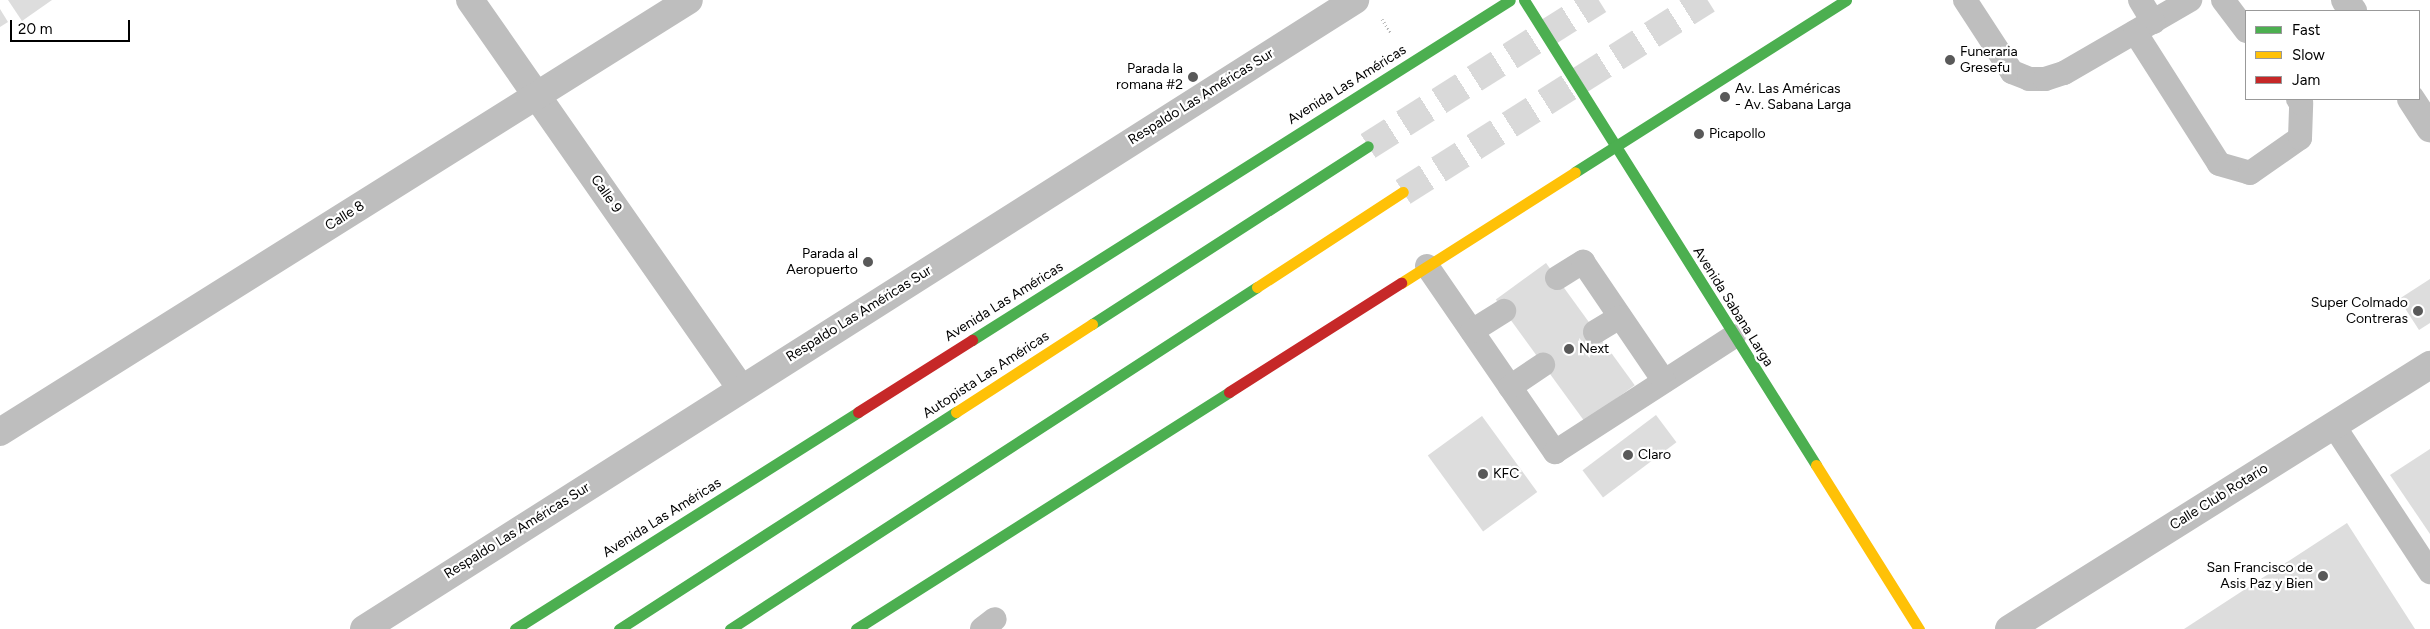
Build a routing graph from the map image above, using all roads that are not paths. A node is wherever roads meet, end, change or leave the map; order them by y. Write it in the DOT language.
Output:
graph roads {
  1 [pos="470,0"];
  2 [pos="689,0"];
  3 [pos="1355,0"];
  4 [pos="1510,0"];
  5 [pos="1524,0"];
  6 [pos="1846,0"];
  7 [pos="1965,0"];
  8 [pos="2140,0"];
  9 [pos="2190,0"];
  10 [pos="2223,0"];
  11 [pos="2144,27"];
  12 [pos="2245,30"];
  13 [pos="538,95"];
  14 [pos="2299,100"];
  15 [pos="2412,100"];
  16 [pos="2430,128"];
  17 [pos="1368,146"];
  18 [pos="1614,146"];
  19 [pos="1403,192"];
  20 [pos="1426,266"];
  21 [pos="1557,278"];
  22 [pos="1504,311"];
  23 [pos="1620,316"];
  24 [pos="1472,331"];
  25 [pos="1595,332"];
  26 [pos="1734,336"];
  27 [pos="1543,365"];
  28 [pos="2430,366"];
  29 [pos="1664,381"];
  30 [pos="1510,387"];
  31 [pos="742,389"];
  32 [pos="2334,426"];
  33 [pos="0,432"];
  34 [pos="2430,572"];
  35 [pos="2025,625"];
  36 [pos="364,629"];
  37 [pos="515,629"];
  38 [pos="619,629"];
  39 [pos="730,629"];
  40 [pos="856,629"];
  41 [pos="1919,629"];
  1 -- 13 [label="street, Calle 9"];
  2 -- 13 [label="street, Calle 8"];
  3 -- 31 [label="street, Respaldo Las Américas Sur"];
  4 -- 37 [label="main road, Avenida Las Américas"];
  5 -- 18 [label="main road, Avenida Sabana Larga"];
  6 -- 18 [label="main road"];
  7 -- 11 [label="lane"];
  8 -- 11 [label="lane"];
  9 -- 11 [label="lane"];
  10 -- 12 [label="lane"];
  11 -- 14 [label="lane"];
  13 -- 31 [label="street, Calle 9"];
  13 -- 33 [label="street, Calle 8"];
  15 -- 16 [label="street"];
  17 -- 38 [label="main road, Autopista Las Américas"];
  18 -- 20 [label="main road"];
  18 -- 26 [label="main road, Avenida Sabana Larga"];
  19 -- 39 [label="main road"];
  20 -- 24 [label="lane"];
  20 -- 40 [label="main road"];
  21 -- 23 [label="lane"];
  22 -- 24 [label="lane"];
  23 -- 25 [label="lane"];
  23 -- 29 [label="lane"];
  24 -- 30 [label="lane"];
  26 -- 29 [label="lane"];
  26 -- 41 [label="main road, Avenida Sabana Larga"];
  27 -- 30 [label="lane"];
  28 -- 32 [label="street, Calle Club Rotario"];
  29 -- 30 [label="lane"];
  31 -- 36 [label="street, Respaldo Las Américas Sur"];
  32 -- 34 [label="lane"];
  32 -- 35 [label="street, Calle Club Rotario"];
}
